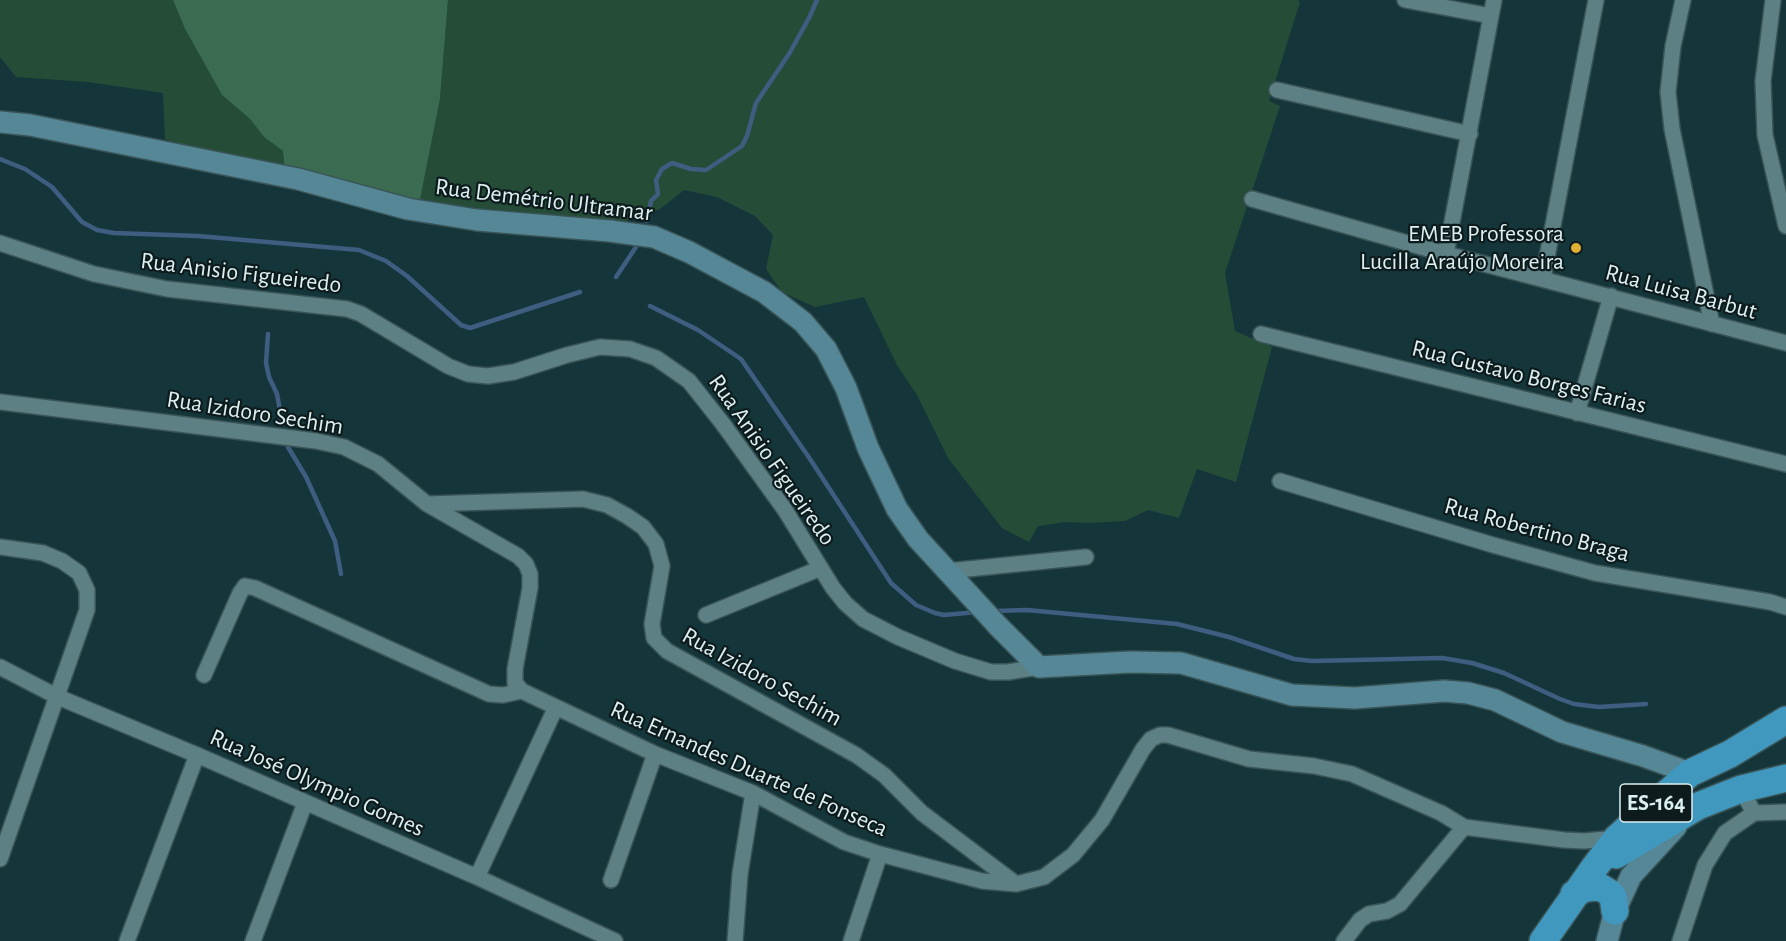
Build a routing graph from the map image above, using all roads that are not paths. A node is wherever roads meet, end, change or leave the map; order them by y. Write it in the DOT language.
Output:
graph roads {
  1 [pos="1406,0"];
  2 [pos="1494,0"];
  3 [pos="1596,0"];
  4 [pos="1683,0"];
  5 [pos="1773,0"];
  6 [pos="1491,16"];
  7 [pos="1276,90"];
  8 [pos="0,122"];
  9 [pos="1470,134"];
  10 [pos="1252,200"];
  11 [pos="1786,226"];
  12 [pos="0,243"];
  13 [pos="1446,254"];
  14 [pos="1543,278"];
  15 [pos="1611,297"];
  16 [pos="1712,324"];
  17 [pos="1261,333"];
  18 [pos="1786,343"];
  19 [pos="0,402"];
  20 [pos="1577,413"];
  21 [pos="1786,464"];
  22 [pos="1280,480"];
  23 [pos="427,504"];
  24 [pos="0,548"];
  25 [pos="1086,557"];
  26 [pos="821,568"];
  27 [pos="948,571"];
  28 [pos="1786,607"];
  29 [pos="706,615"];
  30 [pos="0,667"];
  31 [pos="1039,667"];
  32 [pos="204,675"];
  33 [pos="522,691"];
  34 [pos="58,697"];
  35 [pos="556,707"];
  36 [pos="1786,720"];
  37 [pos="655,754"];
  38 [pos="1730,754"];
  39 [pos="197,755"];
  40 [pos="1690,773"];
  41 [pos="1786,778"];
  42 [pos="1741,789"];
  43 [pos="753,793"];
  44 [pos="305,804"];
  45 [pos="1698,806"];
  46 [pos="1786,812"];
  47 [pos="1754,813"];
  48 [pos="1464,827"];
  49 [pos="1646,837"];
  50 [pos="1617,838"];
  51 [pos="880,854"];
  52 [pos="0,859"];
  53 [pos="1594,868"];
  54 [pos="1631,876"];
  55 [pos="477,878"];
  56 [pos="611,880"];
  57 [pos="1017,884"];
  58 [pos="1574,894"];
  59 [pos="1616,911"];
  60 [pos="127,941"];
  61 [pos="253,941"];
  62 [pos="615,941"];
  63 [pos="735,941"];
  64 [pos="850,941"];
  65 [pos="1344,941"];
  66 [pos="1543,941"];
  67 [pos="1607,941"];
  68 [pos="1680,941"];
  1 -- 6 [label="street"];
  2 -- 6 [label="street"];
  3 -- 14 [label="street"];
  4 -- 16 [label="street"];
  5 -- 11 [label="street"];
  6 -- 9 [label="street"];
  7 -- 9 [label="street"];
  8 -- 27 [label="street, Rua Demétrio Ultramar"];
  9 -- 13 [label="street"];
  10 -- 13 [label="street, Rua Luisa Barbut"];
  12 -- 26 [label="street, Rua Anisio Figueiredo"];
  13 -- 14 [label="street, Rua Luisa Barbut"];
  14 -- 15 [label="street, Rua Luisa Barbut"];
  15 -- 16 [label="street, Rua Luisa Barbut"];
  15 -- 20 [label="street"];
  16 -- 18 [label="street, Rua Luisa Barbut"];
  17 -- 20 [label="street, Rua Gustavo Borges Farias"];
  19 -- 23 [label="street, Rua Izidoro Sechim"];
  20 -- 21 [label="street, Rua Gustavo Borges Farias"];
  22 -- 28 [label="street, Rua Robertino Braga"];
  23 -- 33 [label="street"];
  23 -- 57 [label="street, Rua Izidoro Sechim"];
  24 -- 34 [label="street"];
  25 -- 27 [label="street"];
  26 -- 29 [label="street"];
  26 -- 31 [label="street, Rua Anisio Figueiredo"];
  27 -- 31 [label="street, Rua Demétrio Ultramar"];
  30 -- 34 [label="street, Rua José Olympio Gomes"];
  31 -- 40 [label="street"];
  32 -- 33 [label="street"];
  33 -- 35 [label="street, Rua Ernandes Duarte de Fonseca"];
  34 -- 39 [label="street, Rua José Olympio Gomes"];
  34 -- 52 [label="street"];
  35 -- 37 [label="street, Rua Ernandes Duarte de Fonseca"];
  35 -- 55 [label="street"];
  36 -- 38 [label="highway, ES-164"];
  37 -- 43 [label="street, Rua Ernandes Duarte de Fonseca"];
  37 -- 56 [label="street"];
  38 -- 40 [label="highway, ES-164"];
  38 -- 49 [label="highway"];
  39 -- 44 [label="street, Rua José Olympio Gomes"];
  39 -- 60 [label="street"];
  40 -- 50 [label="highway, ES-164"];
  41 -- 42 [label="highway, ES-164"];
  42 -- 45 [label="highway, ES-164"];
  42 -- 47 [label="street"];
  43 -- 51 [label="street, Rua Ernandes Duarte de Fonseca"];
  43 -- 63 [label="street"];
  44 -- 55 [label="street, Rua José Olympio Gomes"];
  44 -- 61 [label="street"];
  45 -- 49 [label="highway, ES-164"];
  45 -- 54 [label="street"];
  46 -- 47 [label="street"];
  47 -- 68 [label="street"];
  48 -- 50 [label="street, Rua Ernandes Duarte de Fonseca"];
  48 -- 57 [label="street, Rua Ernandes Duarte de Fonseca"];
  48 -- 65 [label="street"];
  49 -- 53 [label="highway, ES-164"];
  49 -- 54 [label="street"];
  50 -- 53 [label="highway, ES-164"];
  51 -- 57 [label="street, Rua Ernandes Duarte de Fonseca"];
  51 -- 64 [label="street"];
  53 -- 58 [label="highway, ES-164"];
  54 -- 59 [label="street"];
  55 -- 62 [label="street, Rua José Olympio Gomes"];
  58 -- 59 [label="highway"];
  58 -- 66 [label="highway, ES-164"];
  59 -- 67 [label="street"];
}
